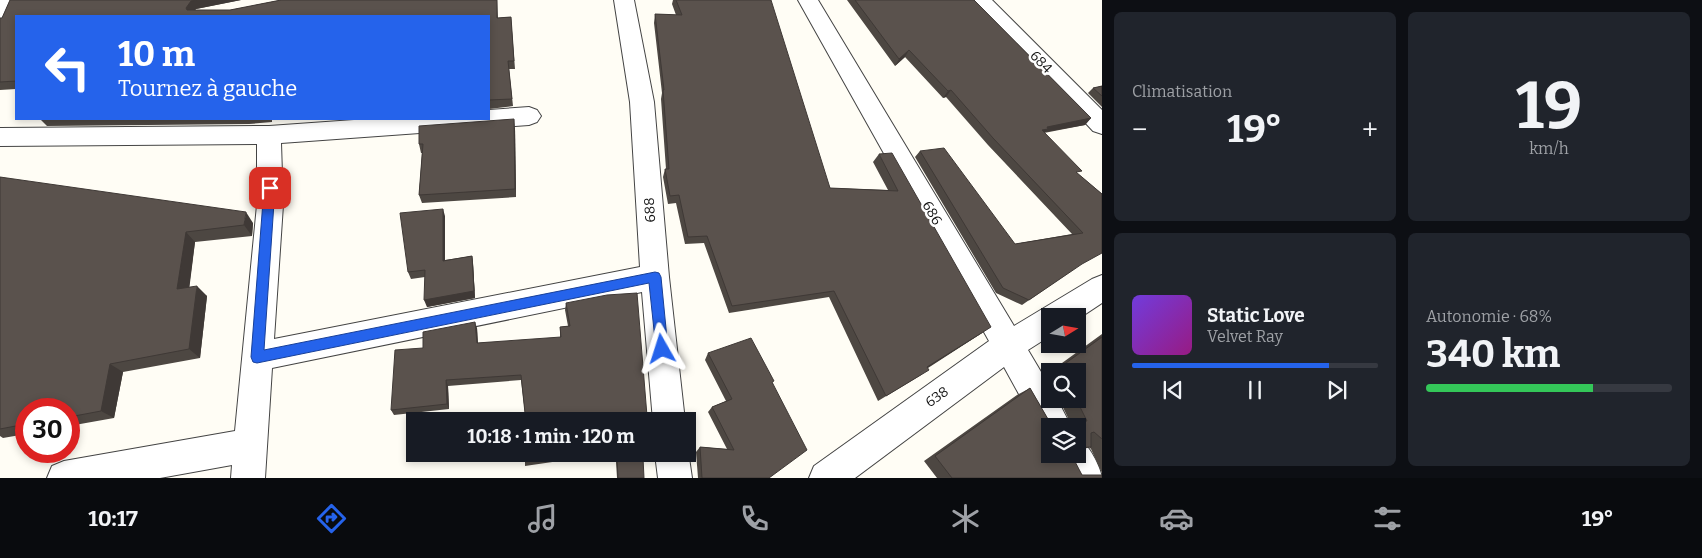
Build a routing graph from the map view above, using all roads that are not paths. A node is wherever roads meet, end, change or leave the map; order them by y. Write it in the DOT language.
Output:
graph roads {
  1 [pos="10,0"];
  2 [pos="624,0"];
  3 [pos="808,0"];
  4 [pos="980,0"];
  5 [pos="0,20"];
  6 [pos="0,30"];
  7 [pos="15,30"];
  8 [pos="529,116"];
  9 [pos="490,119"];
  10 [pos="474,120"];
  11 [pos="1102,125"];
  12 [pos="269,135"];
  13 [pos="0,136"];
  14 [pos="655,277"];
  15 [pos="1102,288"];
  16 [pos="1069,308"];
  17 [pos="1041,326"];
  18 [pos="1008,346"];
  19 [pos="257,357"];
  20 [pos="668,412"];
  21 [pos="1050,418"];
  22 [pos="250,445"];
  23 [pos="673,462"];
  24 [pos="1077,463"];
  25 [pos="64,478"];
  26 [pos="248,478"];
  27 [pos="675,478"];
  28 [pos="826,478"];
  29 [pos="1086,478"];
  1 -- 5 [label="street"];
  2 -- 14 [label="street, 688"];
  3 -- 18 [label="street, 686"];
  4 -- 11 [label="street, 684"];
  6 -- 7 [label="street"];
  8 -- 9 [label="street"];
  10 -- 12 [label="street"];
  12 -- 13 [label="street"];
  12 -- 19 [label="street"];
  14 -- 19 [label="street"];
  14 -- 20 [label="street, 688"];
  15 -- 16 [label="street"];
  17 -- 18 [label="street, 638"];
  18 -- 21 [label="street, 686"];
  18 -- 28 [label="street, 638"];
  19 -- 22 [label="street"];
  22 -- 25 [label="street"];
  22 -- 26 [label="street"];
  23 -- 27 [label="street"];
  24 -- 29 [label="street"];
}
